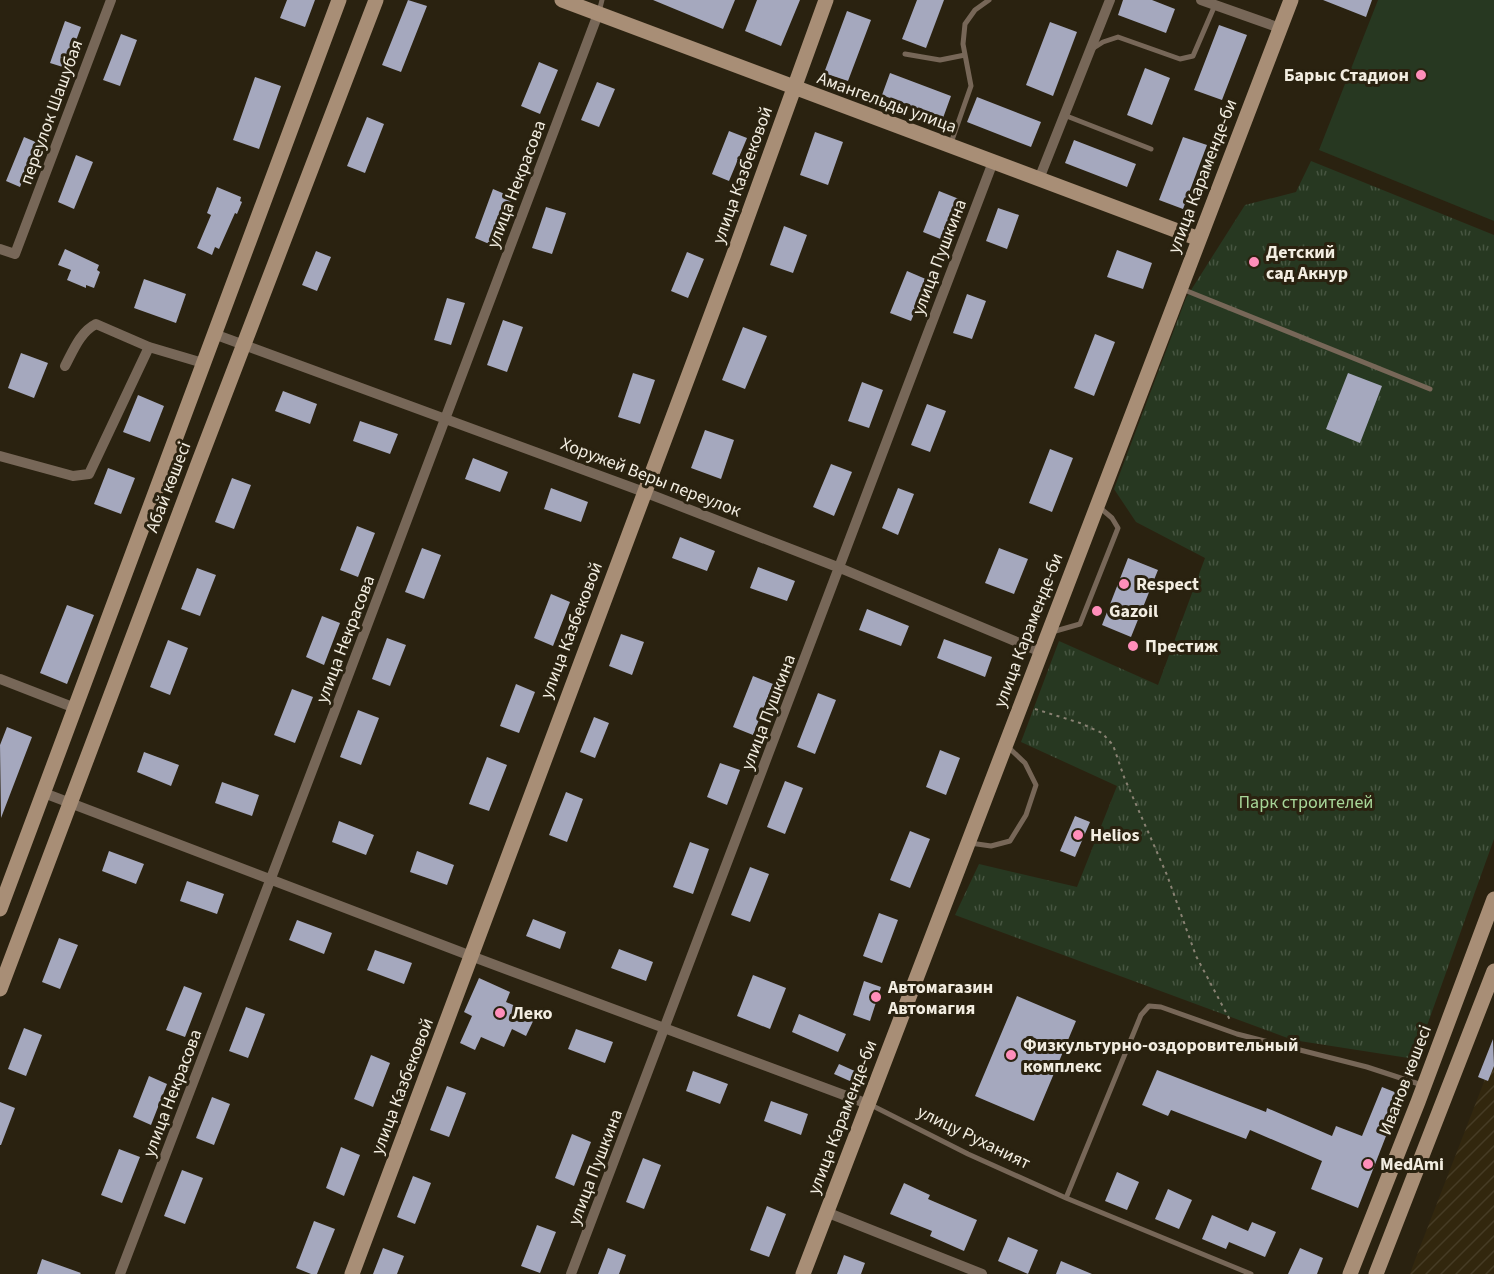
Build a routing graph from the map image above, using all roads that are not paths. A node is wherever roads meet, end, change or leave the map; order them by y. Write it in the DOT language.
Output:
graph roads {
  1 [pos="111,0"];
  2 [pos="339,0"];
  3 [pos="376,0"];
  4 [pos="562,0"];
  5 [pos="826,0"];
  6 [pos="989,0"];
  7 [pos="1110,0"];
  8 [pos="1201,0"];
  9 [pos="1291,0"];
  10 [pos="1215,5"];
  11 [pos="600,7"];
  12 [pos="1280,28"];
  13 [pos="1089,51"];
  14 [pos="905,54"];
  15 [pos="965,55"];
  16 [pos="794,88"];
  17 [pos="1064,115"];
  18 [pos="950,146"];
  19 [pos="1151,149"];
  20 [pos="993,162"];
  21 [pos="1039,179"];
  22 [pos="1199,239"];
  23 [pos="0,249"];
  24 [pos="1180,288"];
  25 [pos="214,334"];
  26 [pos="244,345"];
  27 [pos="149,347"];
  28 [pos="203,363"];
  29 [pos="65,366"];
  30 [pos="1430,388"];
  31 [pos="446,418"];
  32 [pos="0,456"];
  33 [pos="644,492"];
  34 [pos="1097,506"];
  35 [pos="840,567"];
  36 [pos="1048,632"];
  37 [pos="1041,652"];
  38 [pos="0,679"];
  39 [pos="75,708"];
  40 [pos="1005,744"];
  41 [pos="44,793"];
  42 [pos="71,802"];
  43 [pos="968,843"];
  44 [pos="271,880"];
  45 [pos="1494,899"];
  46 [pos="0,909"];
  47 [pos="471,956"];
  48 [pos="1494,971"];
  49 [pos="0,989"];
  50 [pos="665,1029"];
  51 [pos="1424,1086"];
  52 [pos="868,1104"];
  53 [pos="1066,1198"];
  54 [pos="826,1212"];
  55 [pos="120,1274"];
  56 [pos="352,1274"];
  57 [pos="572,1274"];
  58 [pos="803,1274"];
  59 [pos="982,1274"];
  60 [pos="1251,1274"];
  61 [pos="1350,1274"];
  62 [pos="1376,1274"];
  1 -- 23 [label="street, переулок Шашубая"];
  2 -- 25 [label="street, Абай көшесі"];
  3 -- 26 [label="street, Абай көшесі"];
  4 -- 11 [label="street, Амангельды улица"];
  5 -- 16 [label="street, улица Казбековой"];
  6 -- 15 [label="lane"];
  7 -- 13 [label="street"];
  8 -- 10 [label="street"];
  9 -- 12 [label="street, улица Караменде-би"];
  10 -- 12 [label="street"];
  10 -- 13 [label="lane"];
  11 -- 16 [label="street, Амангельды улица"];
  11 -- 31 [label="street, улица Некрасова"];
  12 -- 22 [label="street, улица Караменде-би"];
  13 -- 17 [label="street"];
  14 -- 15 [label="lane"];
  15 -- 18 [label="lane"];
  16 -- 18 [label="street, Амангельды улица"];
  16 -- 33 [label="street, улица Казбековой"];
  17 -- 19 [label="lane"];
  17 -- 21 [label="street"];
  18 -- 20 [label="street, Амангельды улица"];
  20 -- 21 [label="street, Амангельды улица"];
  20 -- 35 [label="street, улица Пушкина"];
  21 -- 22 [label="street, Амангельды улица"];
  22 -- 24 [label="street, улица Караменде-би"];
  24 -- 30 [label="lane"];
  24 -- 34 [label="street, улица Караменде-би"];
  25 -- 26 [label="street, Хоружей Веры переулок"];
  25 -- 28 [label="street, Абай көшесі"];
  26 -- 31 [label="street, Хоружей Веры переулок"];
  26 -- 42 [label="street, Абай көшесі"];
  27 -- 28 [label="street"];
  27 -- 29 [label="street"];
  27 -- 32 [label="street"];
  28 -- 39 [label="street, Абай көшесі"];
  31 -- 33 [label="street, Хоружей Веры переулок"];
  31 -- 44 [label="street, улица Некрасова"];
  33 -- 35 [label="street, Хоружей Веры переулок"];
  33 -- 47 [label="street, улица Казбековой"];
  34 -- 36 [label="street, улица Караменде-би"];
  34 -- 36 [label="lane"];
  35 -- 37 [label="street, Хоружей Веры переулок"];
  35 -- 50 [label="street, улица Пушкина"];
  36 -- 37 [label="street, улица Караменде-би"];
  37 -- 40 [label="street, улица Караменде-би"];
  38 -- 39 [label="street"];
  39 -- 41 [label="street, Абай көшесі"];
  40 -- 43 [label="street, улица Караменде-би"];
  40 -- 43 [label="lane"];
  41 -- 42 [label="street"];
  41 -- 46 [label="street, Абай көшесі"];
  42 -- 44 [label="street"];
  42 -- 49 [label="street, Абай көшесі"];
  43 -- 52 [label="street, улица Караменде-би"];
  44 -- 47 [label="street"];
  44 -- 55 [label="street, улица Некрасова"];
  45 -- 51 [label="street, Иванов көшесі"];
  47 -- 50 [label="street"];
  47 -- 56 [label="street, улица Казбековой"];
  48 -- 62 [label="street"];
  50 -- 52 [label="street"];
  50 -- 57 [label="street, улица Пушкина"];
  51 -- 53 [label="lane"];
  51 -- 61 [label="street, Иванов көшесі"];
  52 -- 53 [label="lane, улицу Руханият"];
  52 -- 54 [label="street, улица Караменде-би"];
  53 -- 60 [label="lane, улицу Руханият"];
  54 -- 58 [label="street, улица Караменде-би"];
  54 -- 59 [label="street"];
}
